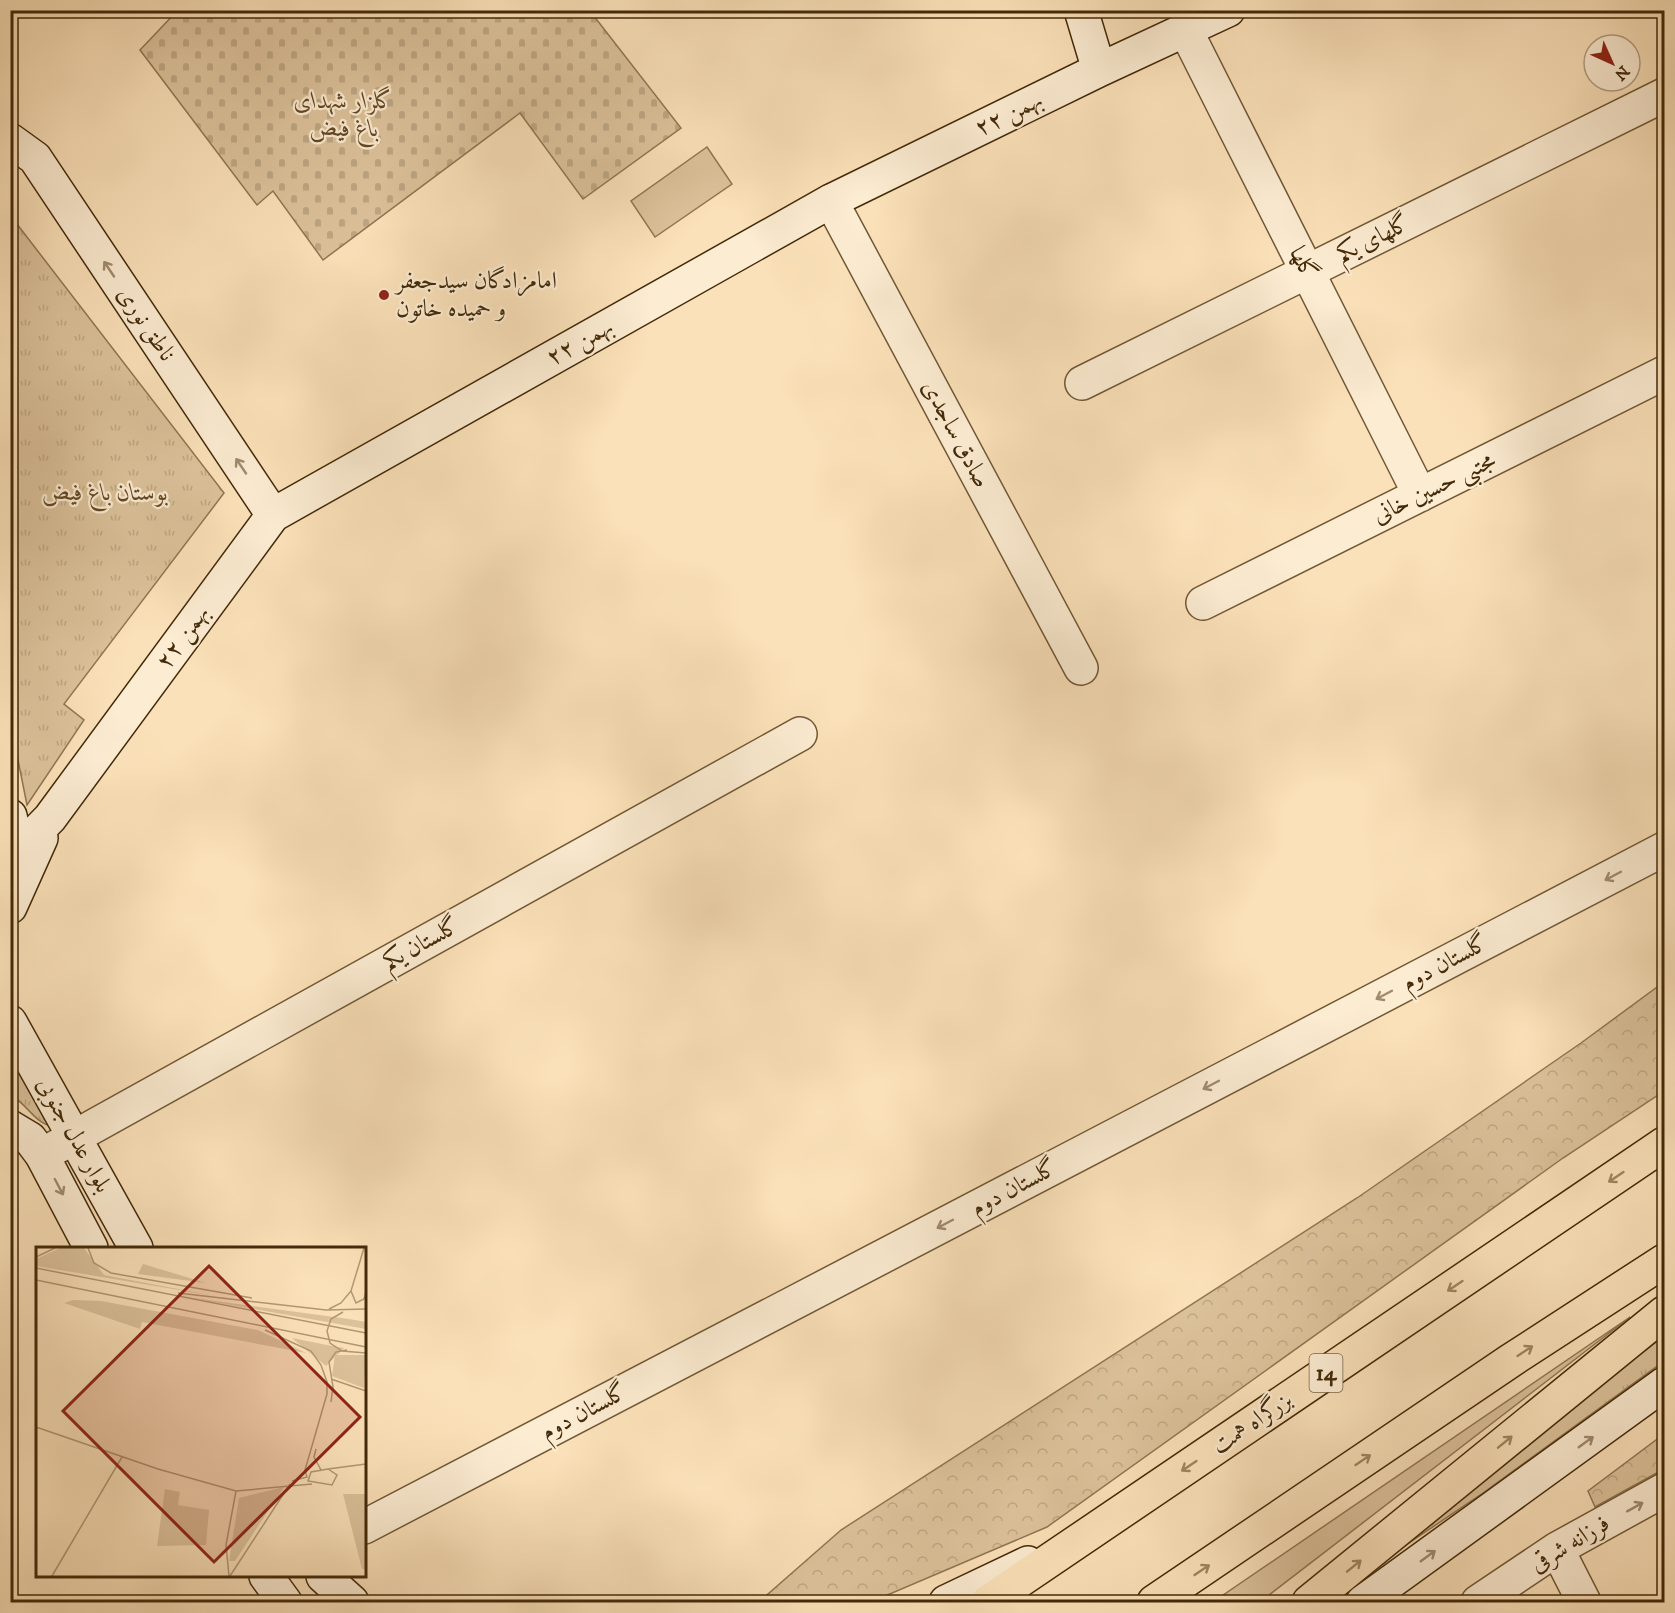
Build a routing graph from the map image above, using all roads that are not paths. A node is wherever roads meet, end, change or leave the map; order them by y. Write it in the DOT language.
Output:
graph roads {
  1 [pos="1228,10"];
  2 [pos="1084,12"];
  3 [pos="1186,31"];
  4 [pos="1099,70"];
  5 [pos="1665,94"];
  6 [pos="10,140"];
  7 [pos="831,201"];
  8 [pos="1308,272"];
  9 [pos="1665,373"];
  10 [pos="1082,383"];
  11 [pos="1420,495"];
  12 [pos="273,515"];
  13 [pos="1203,603"];
  14 [pos="1081,668"];
  15 [pos="800,734"];
  16 [pos="10,816"];
  17 [pos="50,818"];
  18 [pos="1665,849"];
  19 [pos="14,855"];
  20 [pos="10,907"];
  21 [pos="10,1022"];
  22 [pos="10,1127"];
  23 [pos="75,1137"];
  24 [pos="1665,1144"];
  25 [pos="42,1155"];
  26 [pos="91,1247"];
  27 [pos="135,1247"];
  28 [pos="1665,1261"];
  29 [pos="1665,1312"];
  30 [pos="1665,1384"];
  31 [pos="1665,1490"];
  32 [pos="366,1526"];
  33 [pos="1094,1530"];
  34 [pos="1557,1549"];
  35 [pos="267,1577"];
  36 [pos="325,1577"];
  37 [pos="285,1602"];
  38 [pos="352,1602"];
  39 [pos="946,1602"];
  40 [pos="988,1602"];
  41 [pos="1154,1602"];
  42 [pos="1309,1602"];
  43 [pos="1363,1602"];
  44 [pos="1478,1602"];
  45 [pos="1584,1602"];
  1 -- 3 [label="street, ۲۲ بهمن"];
  2 -- 4 [label="street"];
  3 -- 4 [label="street, ۲۲ بهمن"];
  3 -- 8 [label="street, گلها"];
  4 -- 7 [label="street, ۲۲ بهمن"];
  5 -- 8 [label="street, گلهای یکم"];
  12 -- 6 [label="street, ناطق نوری, one-way"];
  7 -- 12 [label="street, ۲۲ بهمن"];
  7 -- 14 [label="street, صادق ساجدی"];
  8 -- 10 [label="street, گلهای یکم"];
  8 -- 11 [label="street, گلها"];
  9 -- 11 [label="street, مجتبی حسین خانی"];
  11 -- 13 [label="street, مجتبی حسین خانی"];
  12 -- 17 [label="street, ۲۲ بهمن"];
  15 -- 23 [label="street, گلستان یکم"];
  16 -- 19 [label="street"];
  17 -- 19 [label="street, ۲۲ بهمن"];
  17 -- 20 [label="street, ۲۲ بهمن"];
  18 -- 32 [label="street, گلستان دوم, one-way"];
  21 -- 23 [label="street, بلوار عدل جنوبی"];
  22 -- 25 [label="street, بلوار عدل جنوبی"];
  23 -- 25 [label="street, گلستان یکم"];
  23 -- 27 [label="street, بلوار عدل جنوبی"];
  24 -- 33 [label="highway, بزرگراه همت / 14, one-way"];
  25 -- 26 [label="street, بلوار عدل جنوبی, one-way"];
  41 -- 28 [label="highway, one-way"];
  42 -- 29 [label="highway, one-way"];
  43 -- 30 [label="street, one-way"];
  34 -- 31 [label="street, فرزانه شرقی, one-way"];
  33 -- 39 [label="street"];
  33 -- 40 [label="highway, بزرگراه همت / 14"];
  34 -- 44 [label="street, فرزانه شرقی"];
  34 -- 45 [label="street"];
  35 -- 37 [label="street"];
  36 -- 38 [label="street"];
}
